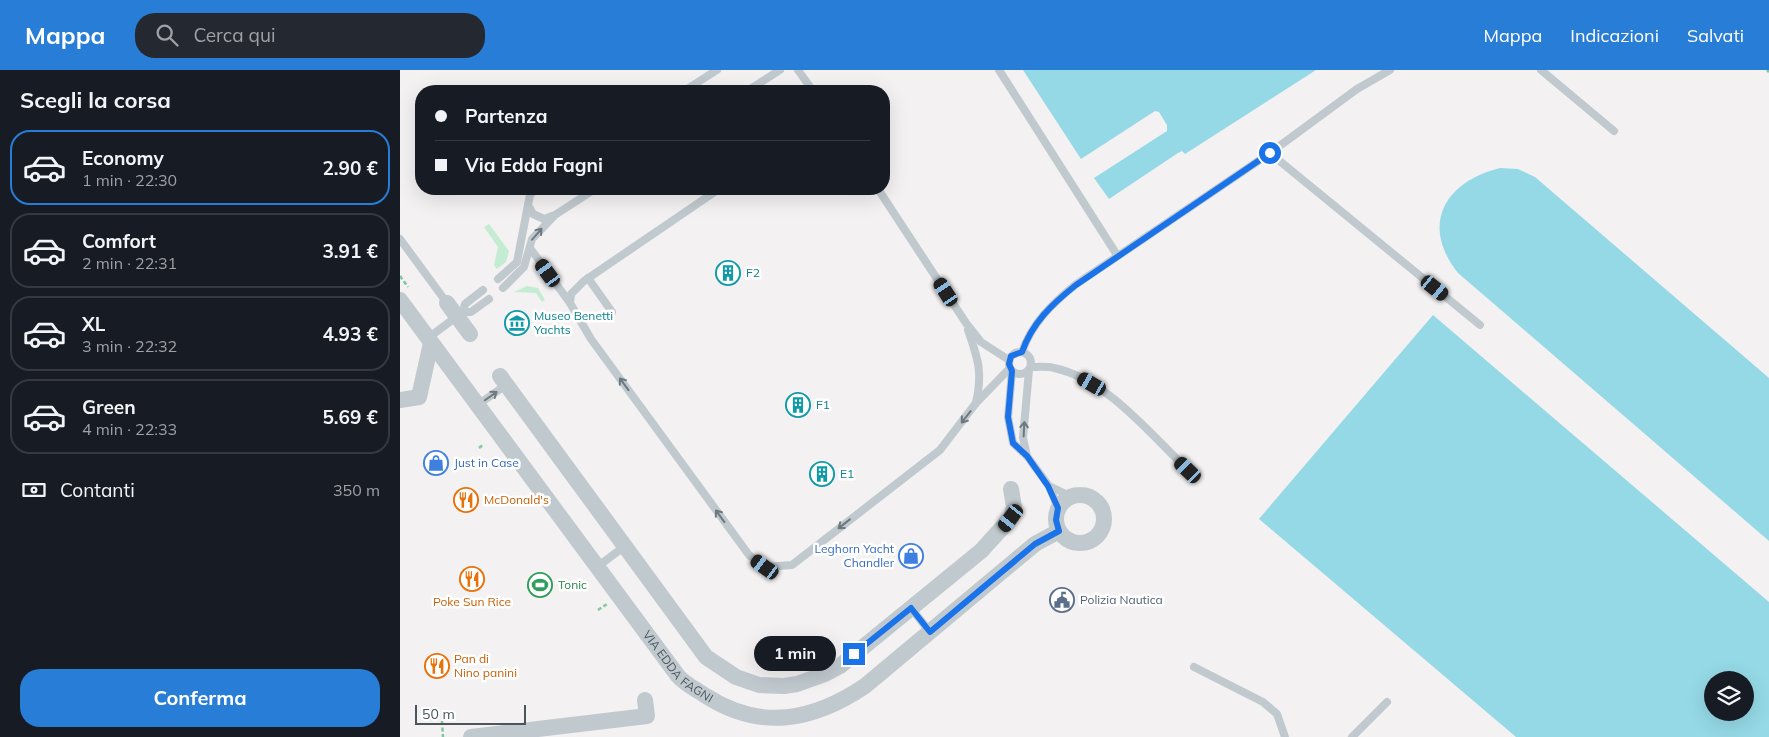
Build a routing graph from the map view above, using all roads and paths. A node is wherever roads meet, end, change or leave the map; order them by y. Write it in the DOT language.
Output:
graph roads {
  1 [pos="717,70"];
  2 [pos="780,70"];
  3 [pos="798,70"];
  4 [pos="999,70"];
  5 [pos="1390,70"];
  6 [pos="1541,70"];
  7 [pos="693,85"];
  8 [pos="756,85"];
  9 [pos="809,85"];
  10 [pos="1614,131"];
  11 [pos="1270,153"];
  12 [pos="530,195"];
  13 [pos="587,195"];
  14 [pos="710,195"];
  15 [pos="882,195"];
  16 [pos="528,205"];
  17 [pos="555,215"];
  18 [pos="400,239"];
  19 [pos="530,248"];
  20 [pos="1117,255"];
  21 [pos="588,278"];
  22 [pos="498,279"];
  23 [pos="503,288"];
  24 [pos="483,290"];
  25 [pos="489,299"];
  26 [pos="400,300"];
  27 [pos="447,303"];
  28 [pos="570,303"];
  29 [pos="612,312"];
  30 [pos="460,315"];
  31 [pos="966,323"];
  32 [pos="1480,325"];
  33 [pos="470,334"];
  34 [pos="430,341"];
  35 [pos="1022,352"];
  36 [pos="1010,366"];
  37 [pos="1030,369"];
  38 [pos="503,381"];
  39 [pos="400,400"];
  40 [pos="976,403"];
  41 [pos="476,406"];
  42 [pos="484,444"];
  43 [pos="479,448"];
  44 [pos="1027,456"];
  45 [pos="1188,470"];
  46 [pos="1048,486"];
  47 [pos="1011,488"];
  48 [pos="1070,496"];
  49 [pos="1058,508"];
  50 [pos="1059,531"];
  51 [pos="625,546"];
  52 [pos="597,567"];
  53 [pos="911,608"];
  54 [pos="930,632"];
  55 [pos="1194,667"];
  56 [pos="645,700"];
  57 [pos="1387,702"];
  58 [pos="442,721"];
  59 [pos="443,737"];
  60 [pos="471,737"];
  61 [pos="1285,737"];
  62 [pos="1352,737"];
  1 -- 7 [label="lane"];
  2 -- 8 [label="lane"];
  3 -- 9 [label="lane"];
  4 -- 20 [label="lane"];
  5 -- 11 [label="lane"];
  6 -- 10 [label="lane"];
  11 -- 20 [label="lane"];
  11 -- 32 [label="lane"];
  12 -- 16 [label="lane"];
  13 -- 17 [label="lane"];
  14 -- 21 [label="lane"];
  15 -- 31 [label="lane"];
  16 -- 17 [label="lane"];
  16 -- 22 [label="lane"];
  19 -- 17 [label="lane, one-way"];
  18 -- 27 [label="lane"];
  19 -- 23 [label="lane"];
  19 -- 28 [label="lane"];
  20 -- 35 [label="lane"];
  21 -- 28 [label="lane"];
  21 -- 29 [label="lane"];
  24 -- 30 [label="lane"];
  25 -- 30 [label="lane"];
  26 -- 34 [label="street, VIA EDDA FAGNI"];
  27 -- 30 [label="street"];
  40 -- 28 [label="lane, one-way"];
  30 -- 33 [label="street"];
  30 -- 34 [label="lane"];
  31 -- 36 [label="lane"];
  31 -- 40 [label="lane"];
  34 -- 39 [label="street"];
  34 -- 41 [label="street, VIA EDDA FAGNI"];
  35 -- 36 [label="lane"];
  35 -- 37 [label="lane"];
  36 -- 37 [label="lane"];
  36 -- 40 [label="lane"];
  36 -- 44 [label="lane"];
  44 -- 37 [label="lane, one-way"];
  37 -- 45 [label="lane"];
  41 -- 38 [label="lane, one-way"];
  38 -- 51 [label="street, VIA EDDA FAGNI"];
  41 -- 52 [label="street, VIA EDDA FAGNI"];
  42 -- 43 [label="path"];
  44 -- 46 [label="lane"];
  46 -- 48 [label="lane"];
  46 -- 49 [label="lane"];
  47 -- 53 [label="street, VIA EDDA FAGNI"];
  48 -- 49 [label="street"];
  48 -- 50 [label="street"];
  49 -- 50 [label="street"];
  50 -- 54 [label="street, VIA EDDA FAGNI"];
  51 -- 52 [label="lane"];
  51 -- 53 [label="street, VIA EDDA FAGNI"];
  52 -- 54 [label="street, VIA EDDA FAGNI"];
  53 -- 54 [label="lane"];
  55 -- 61 [label="lane"];
  56 -- 60 [label="street"];
  57 -- 62 [label="lane"];
  58 -- 59 [label="path"];
}
